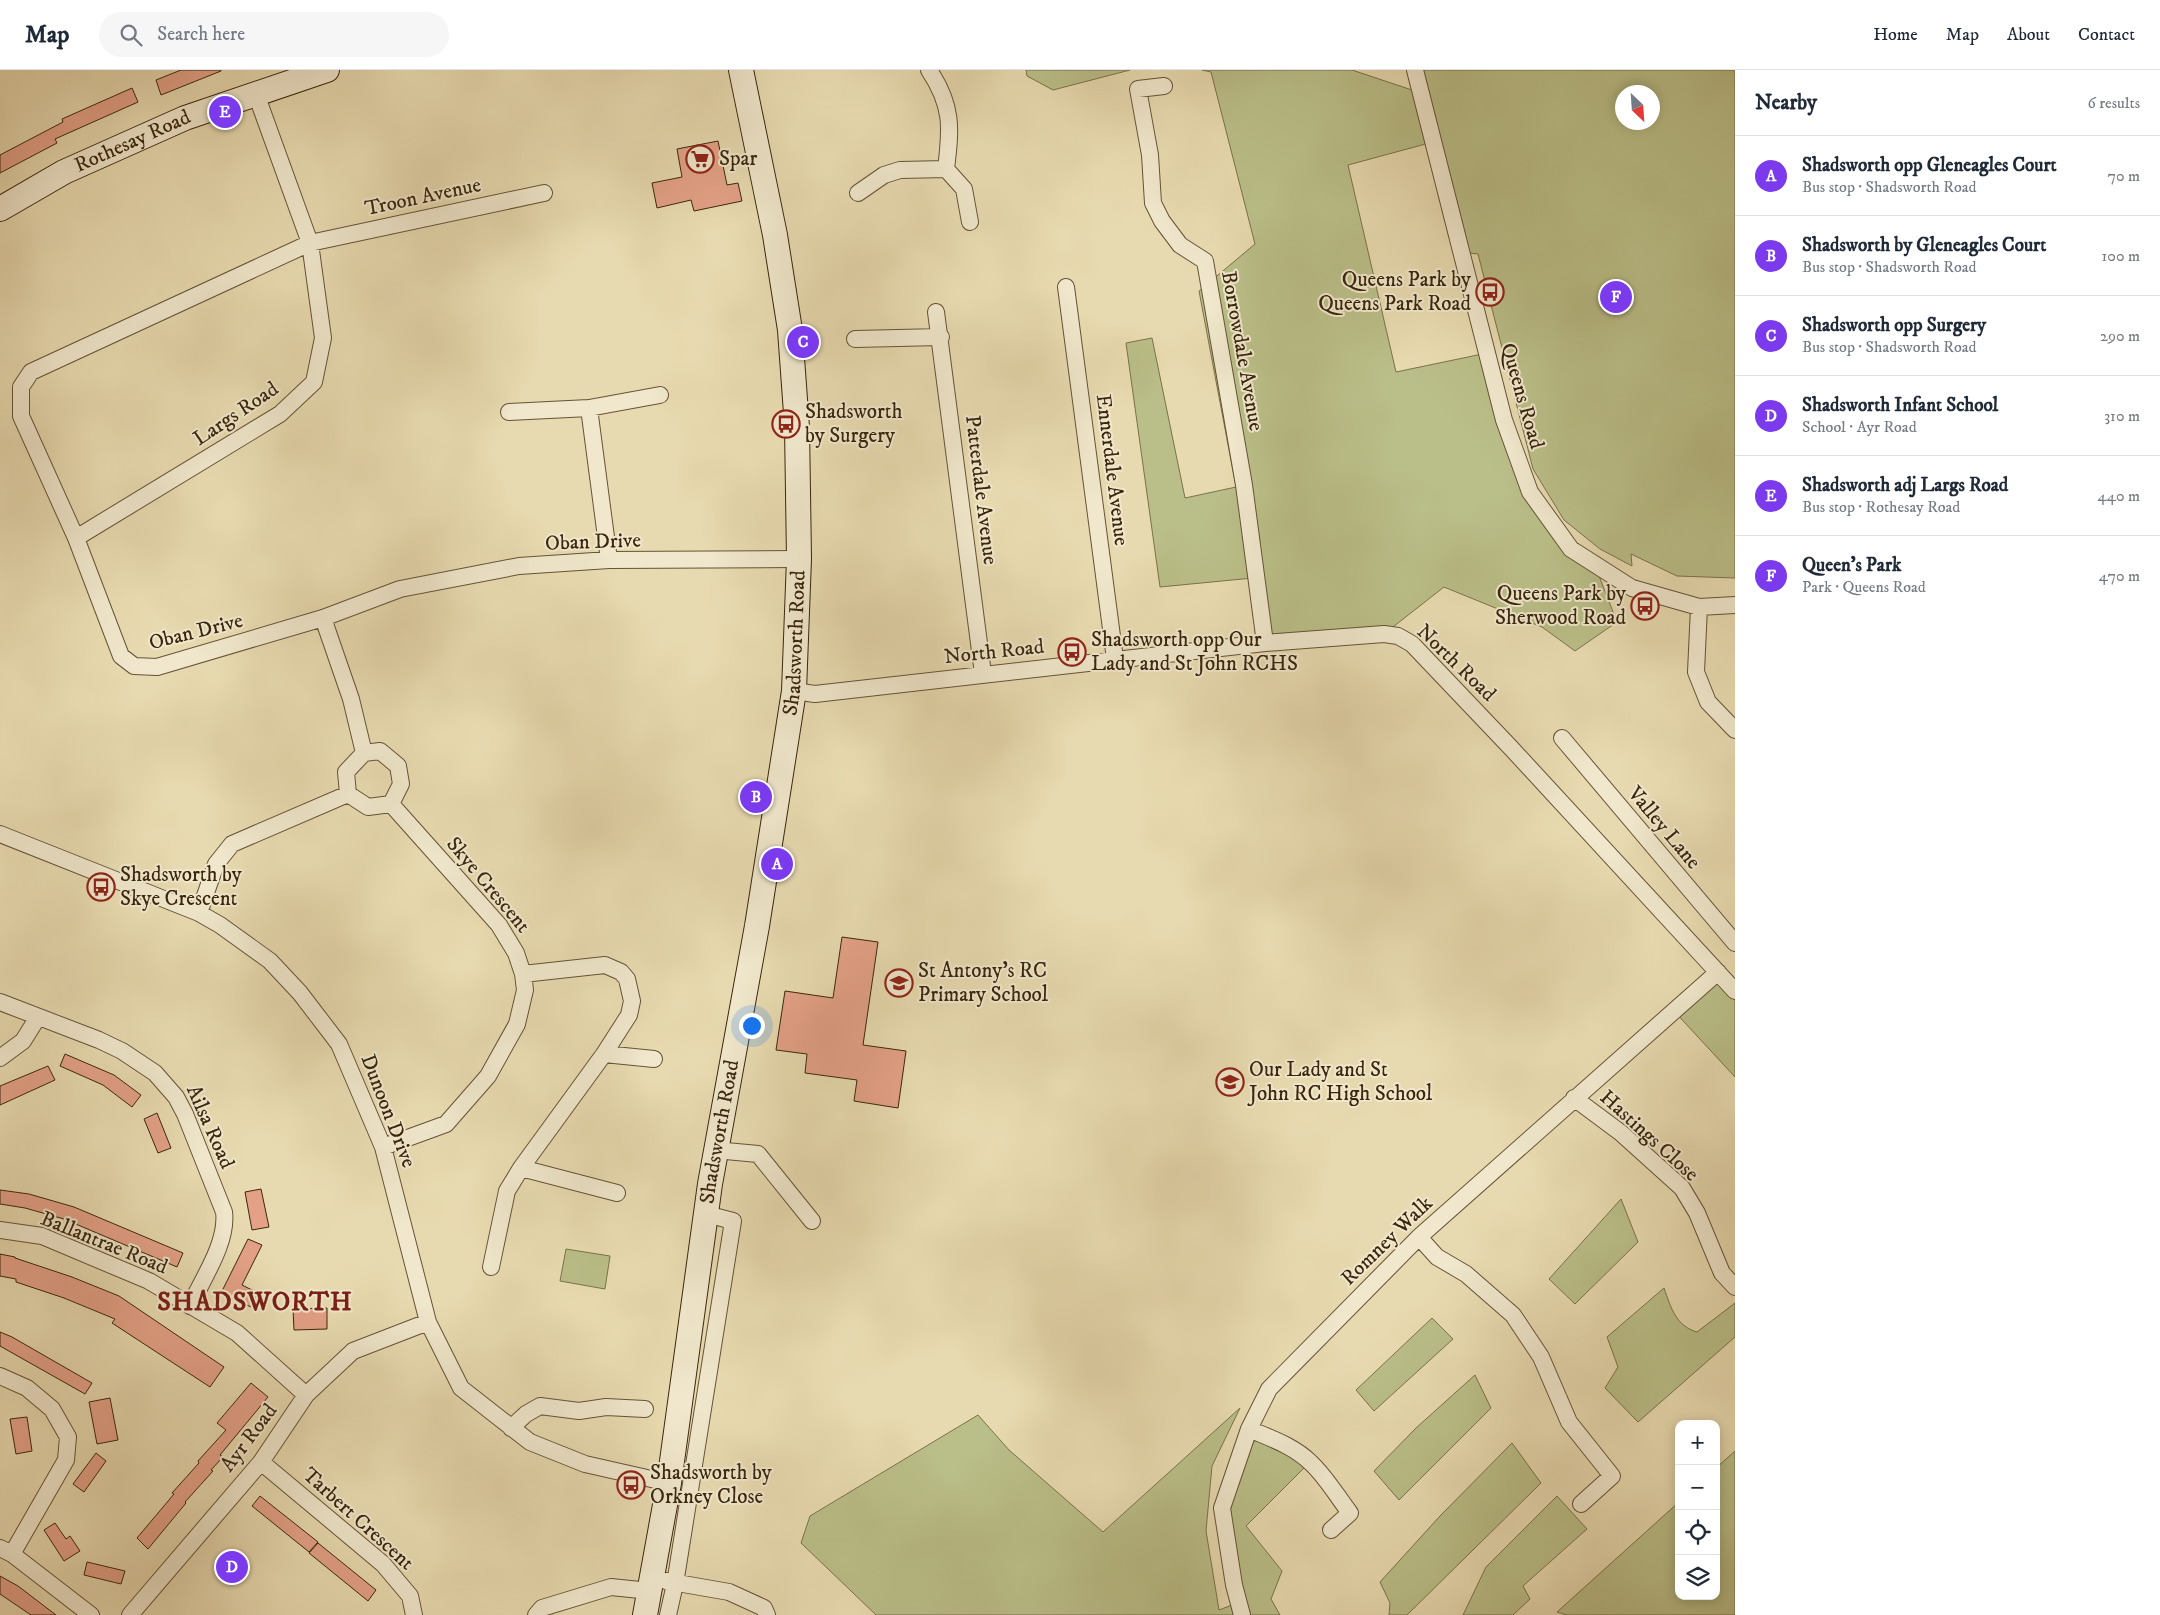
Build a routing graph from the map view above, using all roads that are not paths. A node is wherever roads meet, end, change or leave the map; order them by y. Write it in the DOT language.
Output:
graph roads {
  1 [pos="327,70"];
  2 [pos="741,70"];
  3 [pos="929,70"];
  4 [pos="1415,70"];
  5 [pos="1164,86"];
  6 [pos="256,94"];
  7 [pos="946,169"];
  8 [pos="858,192"];
  9 [pos="544,193"];
  10 [pos="0,209"];
  11 [pos="970,222"];
  12 [pos="310,243"];
  13 [pos="1066,287"];
  14 [pos="936,312"];
  15 [pos="941,337"];
  16 [pos="855,339"];
  17 [pos="660,395"];
  18 [pos="589,408"];
  19 [pos="509,412"];
  20 [pos="76,538"];
  21 [pos="799,559"];
  22 [pos="608,560"];
  23 [pos="1735,605"];
  24 [pos="1700,607"];
  25 [pos="323,618"];
  26 [pos="1265,643"];
  27 [pos="1115,659"];
  28 [pos="983,674"];
  29 [pos="794,691"];
  30 [pos="1735,730"];
  31 [pos="1562,738"];
  32 [pos="364,753"];
  33 [pos="348,794"];
  34 [pos="391,804"];
  35 [pos="0,834"];
  36 [pos="199,913"];
  37 [pos="1735,943"];
  38 [pos="1718,972"];
  39 [pos="523,974"];
  40 [pos="1735,991"];
  41 [pos="0,1002"];
  42 [pos="38,1017"];
  43 [pos="604,1054"];
  44 [pos="0,1058"];
  45 [pos="654,1059"];
  46 [pos="1574,1098"];
  47 [pos="383,1147"];
  48 [pos="715,1150"];
  49 [pos="521,1168"];
  50 [pos="617,1193"];
  51 [pos="706,1214"];
  52 [pos="812,1221"];
  53 [pos="0,1230"];
  54 [pos="1419,1237"];
  55 [pos="491,1267"];
  56 [pos="1735,1287"];
  57 [pos="190,1306"];
  58 [pos="428,1322"];
  59 [pos="0,1376"];
  60 [pos="306,1395"];
  61 [pos="645,1409"];
  62 [pos="511,1428"];
  63 [pos="1249,1430"];
  64 [pos="261,1462"];
  65 [pos="668,1483"];
  66 [pos="1581,1504"];
  67 [pos="1331,1530"];
  68 [pos="6,1551"];
  69 [pos="651,1583"];
  70 [pos="674,1584"];
  71 [pos="91,1615"];
  72 [pos="130,1615"];
  73 [pos="414,1615"];
  74 [pos="536,1615"];
  75 [pos="645,1615"];
  76 [pos="668,1615"];
  77 [pos="767,1615"];
  78 [pos="1242,1615"];
  1 -- 6 [label="main road, Rothesay Road"];
  2 -- 21 [label="main road, Shadsworth Road"];
  3 -- 7 [label="street"];
  4 -- 24 [label="street, Queens Road"];
  5 -- 26 [label="street, Borrowdale Avenue"];
  6 -- 10 [label="main road, Rothesay Road"];
  6 -- 12 [label="street, Largs Road"];
  7 -- 8 [label="street"];
  7 -- 11 [label="street"];
  9 -- 12 [label="street, Troon Avenue"];
  12 -- 20 [label="street, Largs Road"];
  12 -- 20 [label="street, Oban Drive"];
  13 -- 27 [label="street, Ennerdale Avenue"];
  14 -- 15 [label="street, Patterdale Avenue"];
  15 -- 16 [label="street"];
  15 -- 28 [label="street, Patterdale Avenue"];
  17 -- 18 [label="street"];
  18 -- 19 [label="street"];
  18 -- 22 [label="street"];
  20 -- 25 [label="street, Oban Drive"];
  21 -- 22 [label="street, Oban Drive"];
  21 -- 29 [label="main road, Shadsworth Road"];
  22 -- 25 [label="street, Oban Drive"];
  23 -- 24 [label="street, Queens Road"];
  24 -- 30 [label="street"];
  25 -- 32 [label="street"];
  26 -- 27 [label="street, North Road"];
  26 -- 38 [label="street, North Road"];
  27 -- 28 [label="street, North Road"];
  28 -- 29 [label="street, North Road"];
  29 -- 48 [label="main road, Shadsworth Road"];
  31 -- 37 [label="street, Valley Lane"];
  32 -- 33 [label="street"];
  32 -- 34 [label="street"];
  33 -- 34 [label="street"];
  33 -- 36 [label="street"];
  34 -- 39 [label="street, Skye Crescent"];
  35 -- 36 [label="street, Dunoon Drive"];
  36 -- 47 [label="street, Dunoon Drive"];
  38 -- 40 [label="street, North Road"];
  38 -- 46 [label="street, Romney Walk"];
  39 -- 43 [label="street"];
  39 -- 47 [label="street, Skye Crescent"];
  41 -- 42 [label="street, Ailsa Road"];
  42 -- 44 [label="street"];
  42 -- 57 [label="street, Ailsa Road"];
  43 -- 45 [label="street"];
  43 -- 49 [label="street"];
  46 -- 54 [label="street, Romney Walk"];
  46 -- 56 [label="street, Hastings Close"];
  47 -- 58 [label="street, Dunoon Drive"];
  48 -- 51 [label="main road, Shadsworth Road"];
  48 -- 52 [label="street"];
  49 -- 50 [label="street"];
  49 -- 55 [label="street"];
  51 -- 65 [label="main road, Shadsworth Road"];
  51 -- 70 [label="street, Shadsworth Road"];
  53 -- 57 [label="street, Ballantrae Road"];
  54 -- 63 [label="street, Romney Walk"];
  54 -- 66 [label="street"];
  57 -- 60 [label="street, Ballantrae Road"];
  58 -- 60 [label="street, Ayr Road"];
  58 -- 62 [label="street, Dunoon Drive"];
  59 -- 68 [label="street"];
  60 -- 64 [label="street, Ayr Road"];
  61 -- 62 [label="street"];
  62 -- 65 [label="street, Dunoon Drive"];
  63 -- 67 [label="street"];
  63 -- 78 [label="street, Romney Walk"];
  64 -- 72 [label="street, Ayr Road"];
  64 -- 73 [label="street, Tarbert Crescent"];
  65 -- 69 [label="main road, Shadsworth Road"];
  68 -- 71 [label="street"];
  69 -- 70 [label="street"];
  69 -- 74 [label="street"];
  69 -- 75 [label="main road, Shadsworth Road"];
  70 -- 76 [label="street, Shadsworth Road"];
  70 -- 77 [label="street"];
}
